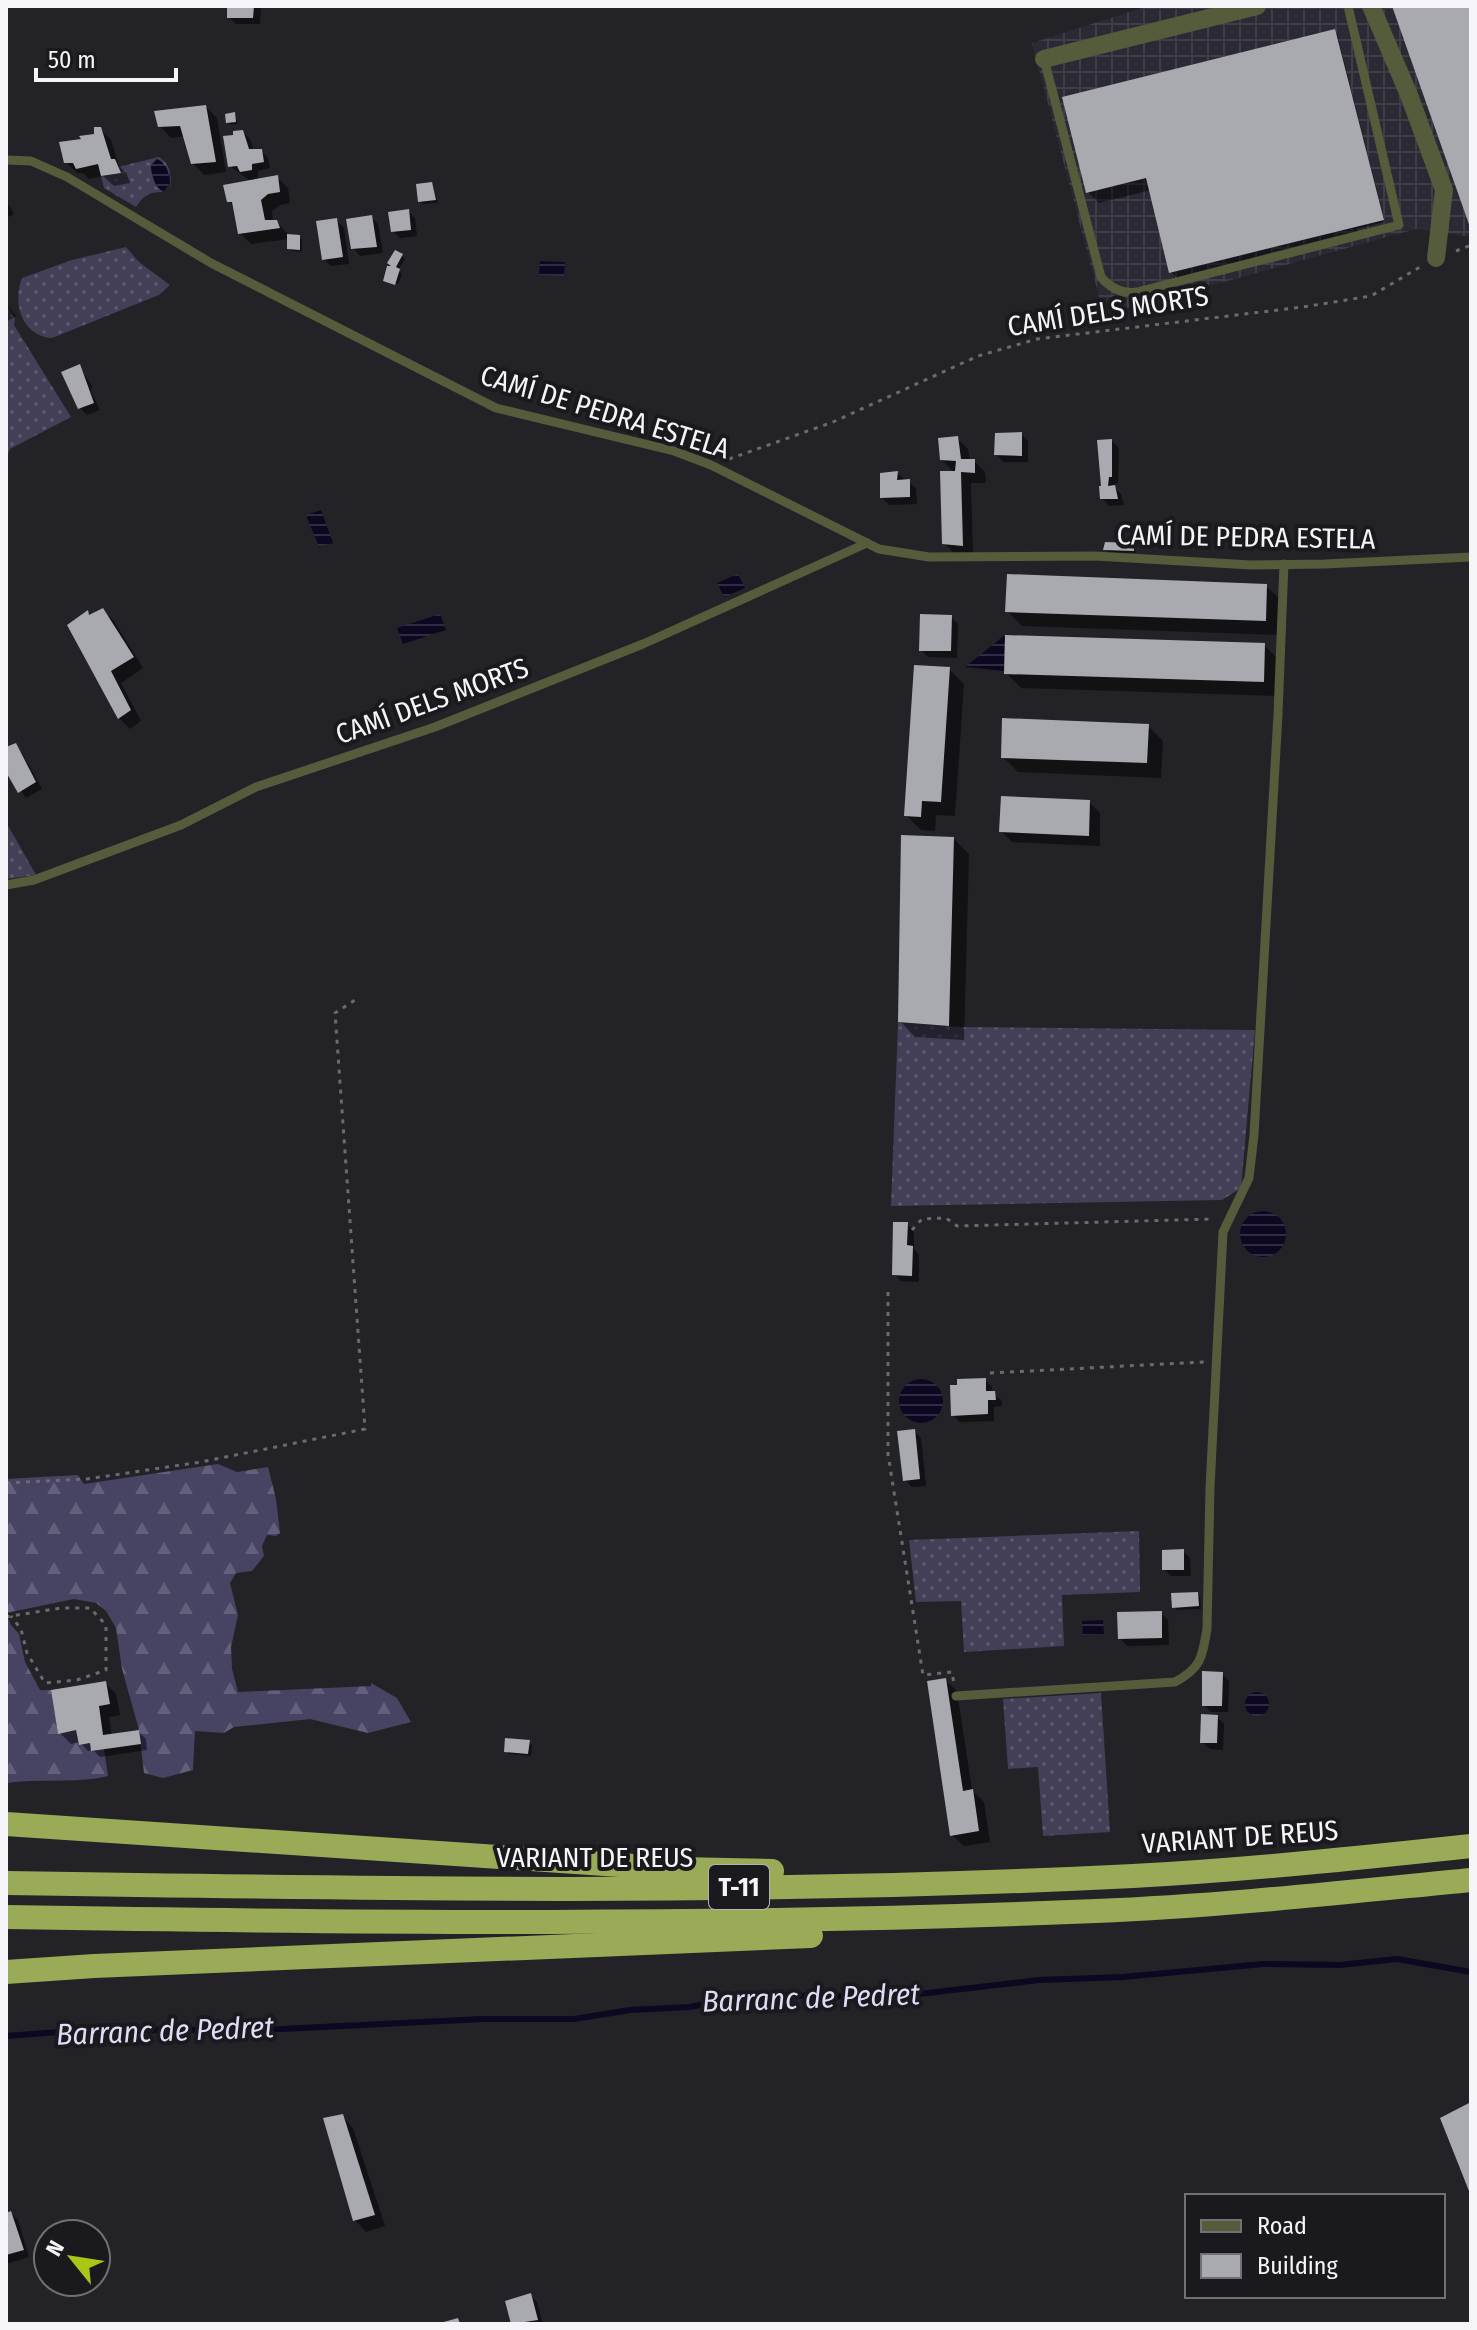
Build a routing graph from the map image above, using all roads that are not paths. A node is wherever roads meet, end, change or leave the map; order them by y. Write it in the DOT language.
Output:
graph roads {
  1 [pos="1257,6"];
  2 [pos="1348,6"];
  3 [pos="1371,6"];
  4 [pos="1180,15"];
  5 [pos="1044,59"];
  6 [pos="6,160"];
  7 [pos="1436,258"];
  8 [pos="867,543"];
  9 [pos="1471,557"];
  10 [pos="1284,564"];
  11 [pos="6,885"];
  12 [pos="956,1696"];
  13 [pos="6,1824"];
  14 [pos="1471,1846"];
  15 [pos="1135,1876"];
  16 [pos="1471,1880"];
  17 [pos="6,1883"];
  18 [pos="1364,1890"];
  19 [pos="6,1917"];
  20 [pos="6,1972"];
  1 -- 4 [label="street"];
  2 -- 5 [label="lane"];
  3 -- 7 [label="street"];
  4 -- 5 [label="street"];
  6 -- 8 [label="lane, CAMÍ DE PEDRA ESTELA"];
  8 -- 10 [label="lane, CAMÍ DE PEDRA ESTELA"];
  8 -- 11 [label="lane, CAMÍ DELS MORTS"];
  9 -- 10 [label="lane, CAMÍ DE PEDRA ESTELA"];
  10 -- 12 [label="lane"];
  13 -- 15 [label="highway"];
  14 -- 15 [label="highway, VARIANT DE REUS / T-11"];
  15 -- 17 [label="highway, VARIANT DE REUS / T-11"];
  16 -- 18 [label="highway, T-11"];
  18 -- 19 [label="highway, T-11"];
  18 -- 20 [label="highway"];
}
